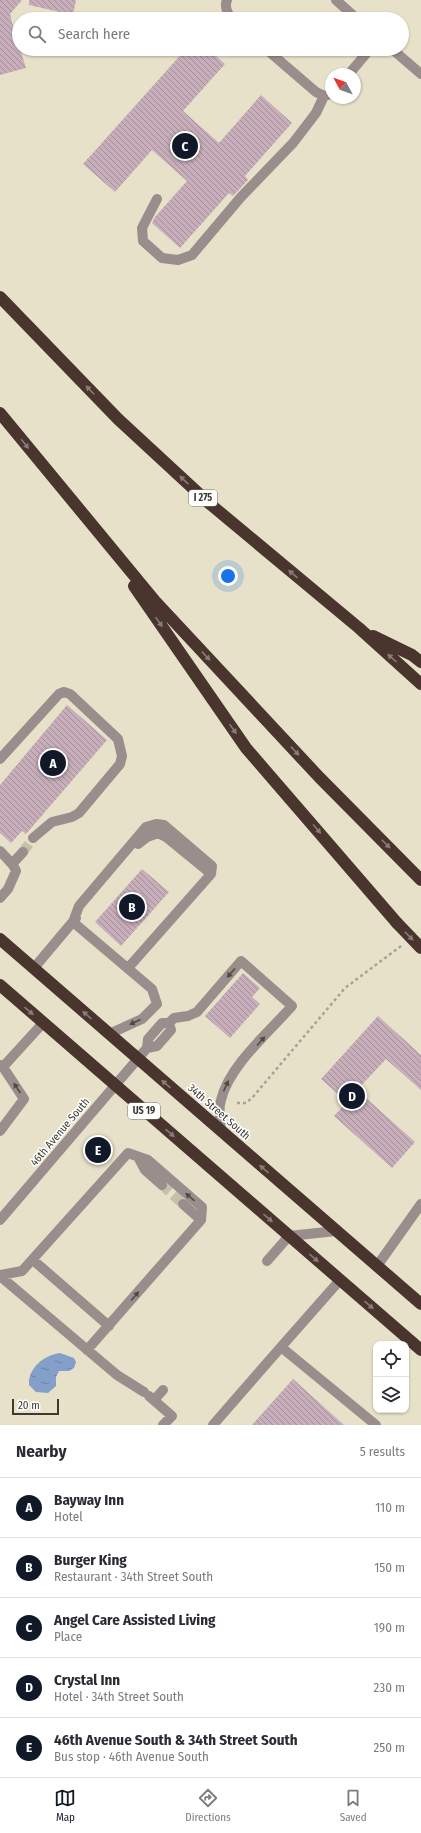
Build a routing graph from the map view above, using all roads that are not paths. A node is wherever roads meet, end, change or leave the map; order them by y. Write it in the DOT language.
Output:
graph roads {
  1 [pos="227,0"];
  2 [pos="336,0"];
  3 [pos="226,12"];
  4 [pos="349,12"];
  5 [pos="274,56"];
  6 [pos="364,56"];
  7 [pos="400,56"];
  8 [pos="354,68"];
  9 [pos="421,74"];
  10 [pos="325,94"];
  11 [pos="325,100"];
  12 [pos="157,199"];
  13 [pos="0,297"];
  14 [pos="0,413"];
  15 [pos="89,521"];
  16 [pos="358,628"];
  17 [pos="421,662"];
  18 [pos="421,684"];
  19 [pos="0,759"];
  20 [pos="33,838"];
  21 [pos="0,851"];
  22 [pos="23,852"];
  23 [pos="12,864"];
  24 [pos="421,880"];
  25 [pos="0,898"];
  26 [pos="73,922"];
  27 [pos="0,939"];
  28 [pos="421,948"];
  29 [pos="34,968"];
  30 [pos="128,968"];
  31 [pos="0,985"];
  32 [pos="43,1023"];
  33 [pos="109,1034"];
  34 [pos="137,1059"];
  35 [pos="2,1066"];
  36 [pos="114,1085"];
  37 [pos="0,1131"];
  38 [pos="220,1131"];
  39 [pos="138,1157"];
  40 [pos="162,1185"];
  41 [pos="183,1204"];
  42 [pos="421,1204"];
  43 [pos="0,1220"];
  44 [pos="201,1220"];
  45 [pos="336,1231"];
  46 [pos="288,1236"];
  47 [pos="33,1260"];
  48 [pos="267,1261"];
  49 [pos="377,1266"];
  50 [pos="0,1276"];
  51 [pos="340,1280"];
  52 [pos="421,1304"];
  53 [pos="109,1326"];
  54 [pos="281,1347"];
  55 [pos="87,1350"];
  56 [pos="421,1350"];
  57 [pos="163,1390"];
  58 [pos="149,1396"];
  59 [pos="163,1425"];
  60 [pos="213,1425"];
  61 [pos="376,1425"];
  1 -- 3 [label="street"];
  2 -- 4 [label="street"];
  5 -- 10 [label="street"];
  6 -- 8 [label="street"];
  7 -- 9 [label="street"];
  11 -- 12 [label="street"];
  16 -- 13 [label="highway, I 275, one-way"];
  14 -- 15 [label="highway, one-way"];
  15 -- 24 [label="highway, one-way"];
  15 -- 28 [label="highway, one-way, bridge"];
  16 -- 17 [label="highway"];
  18 -- 16 [label="highway, I 275, one-way"];
  19 -- 20 [label="street"];
  21 -- 23 [label="street"];
  22 -- 23 [label="street"];
  23 -- 25 [label="street"];
  26 -- 29 [label="street"];
  26 -- 30 [label="street"];
  26 -- 30 [label="street"];
  27 -- 29 [label="highway, 34th Street South"];
  33 -- 29 [label="highway, 34th Street South, one-way"];
  30 -- 33 [label="street, one-way"];
  31 -- 32 [label="highway, US 19, one-way"];
  32 -- 35 [label="street"];
  32 -- 36 [label="highway, US 19"];
  33 -- 34 [label="highway, 34th Street South"];
  34 -- 36 [label="street, 46th Avenue South"];
  38 -- 34 [label="highway, 34th Street South, one-way"];
  38 -- 34 [label="street, 46th Avenue South, one-way"];
  37 -- 35 [label="street, one-way"];
  36 -- 43 [label="street, 46th Avenue South"];
  36 -- 46 [label="highway, US 19, one-way"];
  45 -- 38 [label="highway, 34th Street South, one-way"];
  39 -- 40 [label="street"];
  44 -- 39 [label="street, one-way"];
  39 -- 47 [label="street"];
  41 -- 44 [label="street"];
  42 -- 49 [label="street"];
  53 -- 44 [label="street, one-way"];
  45 -- 46 [label="street"];
  45 -- 49 [label="highway, 34th Street South"];
  46 -- 48 [label="street"];
  46 -- 51 [label="highway, US 19, one-way"];
  47 -- 50 [label="street"];
  47 -- 53 [label="street"];
  49 -- 52 [label="highway, 34th Street South"];
  50 -- 55 [label="street"];
  51 -- 54 [label="street"];
  51 -- 56 [label="highway, US 19, one-way"];
  53 -- 55 [label="street"];
  54 -- 60 [label="street"];
  54 -- 61 [label="street"];
  55 -- 58 [label="street"];
  57 -- 58 [label="street"];
  58 -- 59 [label="street"];
}
